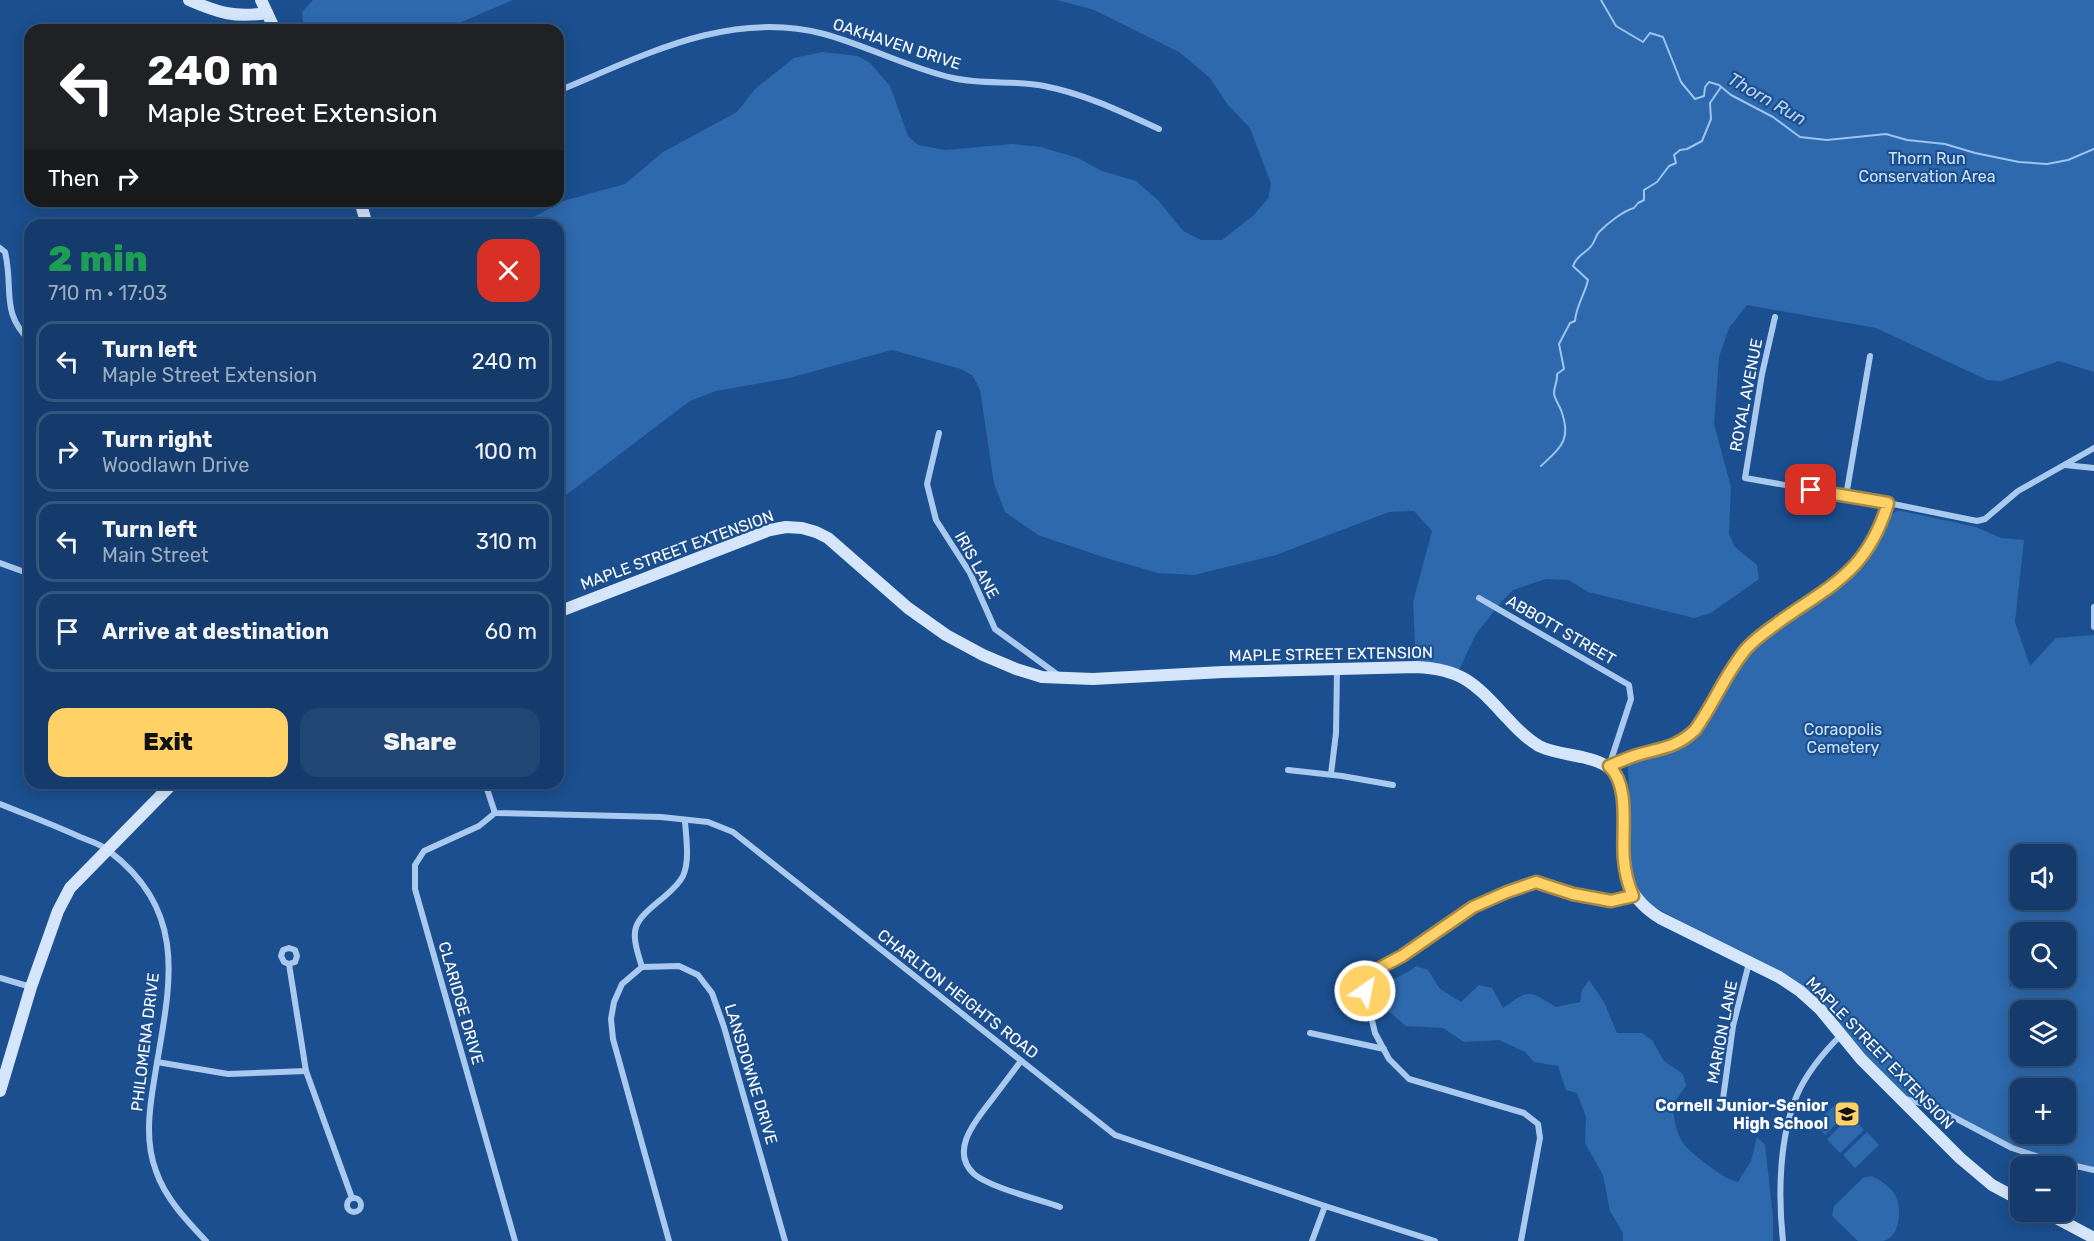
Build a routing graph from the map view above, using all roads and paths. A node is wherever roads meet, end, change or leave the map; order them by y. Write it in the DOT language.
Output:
graph roads {
  1 [pos="189,0"];
  2 [pos="261,0"];
  3 [pos="267,13"];
  4 [pos="272,24"];
  5 [pos="564,90"];
  6 [pos="1159,129"];
  7 [pos="0,248"];
  8 [pos="1775,317"];
  9 [pos="24,336"];
  10 [pos="1870,356"];
  11 [pos="939,433"];
  12 [pos="2094,448"];
  13 [pos="2065,465"];
  14 [pos="2094,468"];
  15 [pos="1846,496"];
  16 [pos="1888,503"];
  17 [pos="0,563"];
  18 [pos="24,572"];
  19 [pos="1479,598"];
  20 [pos="2094,607"];
  21 [pos="564,610"];
  22 [pos="2094,627"];
  23 [pos="1337,671"];
  24 [pos="1063,679"];
  25 [pos="1609,766"];
  26 [pos="1288,770"];
  27 [pos="1331,774"];
  28 [pos="1393,785"];
  29 [pos="167,789"];
  30 [pos="487,789"];
  31 [pos="0,804"];
  32 [pos="495,813"];
  33 [pos="685,820"];
  34 [pos="107,849"];
  35 [pos="1633,896"];
  36 [pos="1749,963"];
  37 [pos="289,964"];
  38 [pos="642,967"];
  39 [pos="0,978"];
  40 [pos="31,987"];
  41 [pos="1310,1033"];
  42 [pos="1841,1035"];
  43 [pos="1384,1049"];
  44 [pos="1021,1061"];
  45 [pos="157,1062"];
  46 [pos="306,1071"];
  47 [pos="0,1090"];
  48 [pos="1900,1098"];
  49 [pos="1722,1106"];
  50 [pos="2094,1170"];
  51 [pos="2010,1194"];
  52 [pos="352,1198"];
  53 [pos="1325,1206"];
  54 [pos="1060,1207"];
  55 [pos="2064,1222"];
  56 [pos="2094,1238"];
  57 [pos="206,1241"];
  58 [pos="514,1241"];
  59 [pos="669,1241"];
  60 [pos="785,1241"];
  61 [pos="1312,1241"];
  62 [pos="1435,1241"];
  63 [pos="1521,1241"];
  64 [pos="1784,1241"];
  1 -- 3 [label="street"];
  2 -- 3 [label="street"];
  3 -- 4 [label="street"];
  5 -- 6 [label="street, OAKHAVEN DRIVE"];
  7 -- 9 [label="street"];
  8 -- 15 [label="street, ROYAL AVENUE"];
  10 -- 15 [label="street"];
  11 -- 24 [label="street, IRIS LANE"];
  12 -- 13 [label="street"];
  13 -- 14 [label="street"];
  13 -- 16 [label="street"];
  15 -- 16 [label="street"];
  16 -- 25 [label="street"];
  17 -- 18 [label="street"];
  19 -- 25 [label="street, ABBOTT STREET"];
  20 -- 22 [label="street"];
  21 -- 24 [label="street, MAPLE STREET EXTENSION"];
  23 -- 24 [label="street, MAPLE STREET EXTENSION"];
  23 -- 25 [label="street, MAPLE STREET EXTENSION"];
  23 -- 27 [label="street"];
  25 -- 35 [label="street"];
  26 -- 27 [label="street"];
  27 -- 28 [label="street"];
  29 -- 34 [label="street"];
  30 -- 32 [label="street"];
  31 -- 34 [label="street, PHILOMENA DRIVE"];
  32 -- 33 [label="street, CHARLTON HEIGHTS ROAD"];
  32 -- 58 [label="street, CLARIDGE DRIVE"];
  33 -- 38 [label="street"];
  33 -- 44 [label="street, CHARLTON HEIGHTS ROAD"];
  34 -- 40 [label="street"];
  34 -- 45 [label="street, PHILOMENA DRIVE"];
  35 -- 36 [label="street, MAPLE STREET EXTENSION"];
  35 -- 43 [label="street"];
  36 -- 42 [label="street, MAPLE STREET EXTENSION"];
  36 -- 49 [label="street, MARION LANE"];
  37 -- 46 [label="street"];
  38 -- 59 [label="street"];
  38 -- 60 [label="street, LANSDOWNE DRIVE"];
  39 -- 40 [label="street"];
  40 -- 47 [label="street"];
  41 -- 43 [label="street"];
  42 -- 48 [label="street, MAPLE STREET EXTENSION"];
  42 -- 64 [label="street"];
  43 -- 63 [label="street"];
  44 -- 53 [label="street, CHARLTON HEIGHTS ROAD"];
  44 -- 54 [label="street"];
  45 -- 46 [label="street"];
  45 -- 57 [label="street, PHILOMENA DRIVE"];
  46 -- 52 [label="street"];
  48 -- 50 [label="street"];
  48 -- 51 [label="street, MAPLE STREET EXTENSION"];
  53 -- 61 [label="street"];
  53 -- 62 [label="street, CHARLTON HEIGHTS ROAD"];
  55 -- 56 [label="street"];
}
